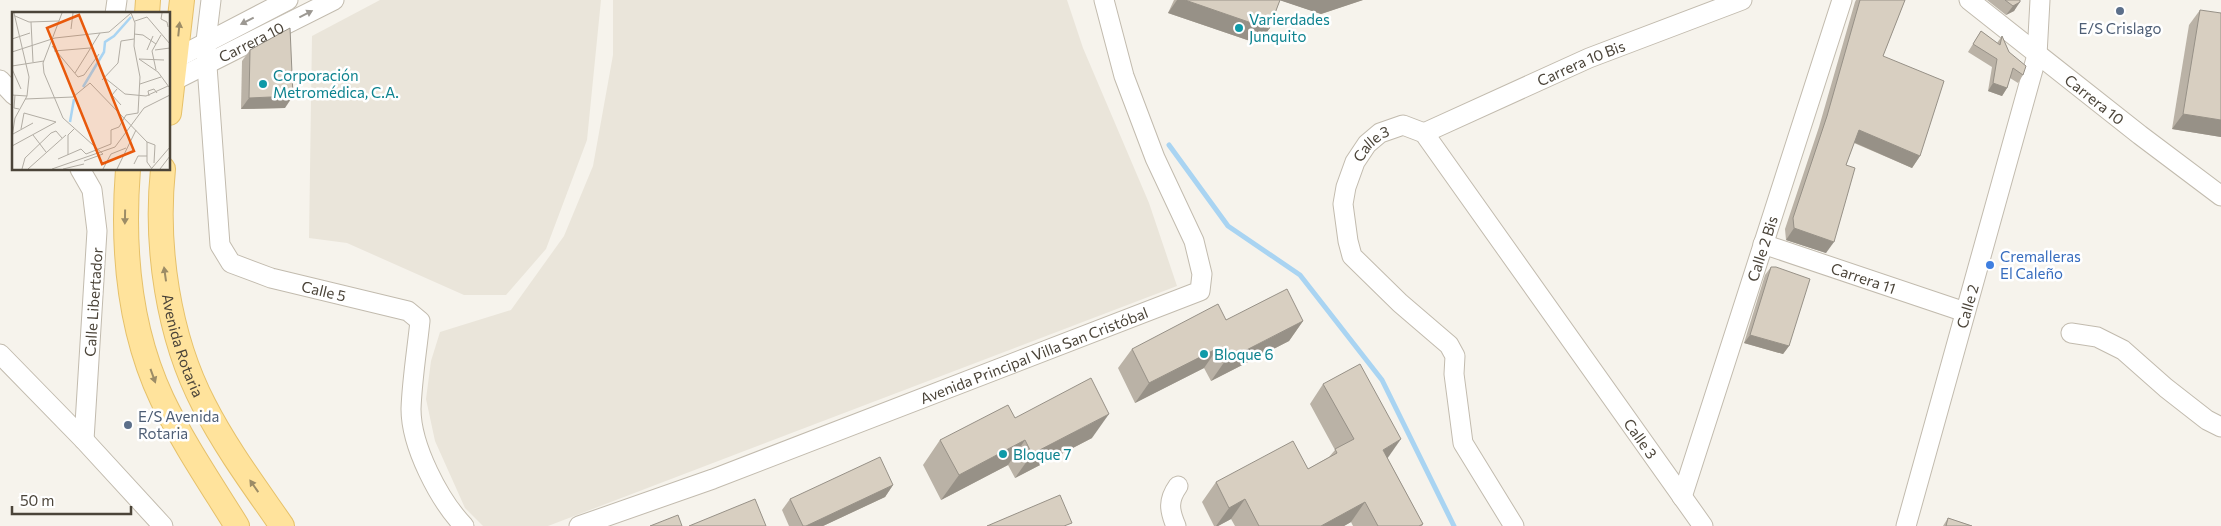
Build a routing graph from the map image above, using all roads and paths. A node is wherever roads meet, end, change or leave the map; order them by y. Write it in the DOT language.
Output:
graph roads {
  1 [pos="182,0"];
  2 [pos="211,0"];
  3 [pos="288,0"];
  4 [pos="334,0"];
  5 [pos="1104,0"];
  6 [pos="1742,0"];
  7 [pos="1842,0"];
  8 [pos="1969,0"];
  9 [pos="2040,0"];
  10 [pos="206,41"];
  11 [pos="2037,55"];
  12 [pos="207,66"];
  13 [pos="171,72"];
  14 [pos="0,80"];
  15 [pos="170,92"];
  16 [pos="12,93"];
  17 [pos="1424,133"];
  18 [pos="81,170"];
  19 [pos="128,170"];
  20 [pos="163,170"];
  21 [pos="2221,196"];
  22 [pos="1763,244"];
  23 [pos="1965,312"];
  24 [pos="2072,333"];
  25 [pos="0,354"];
  26 [pos="2221,427"];
  27 [pos="84,440"];
  28 [pos="1178,486"];
  29 [pos="1682,496"];
  30 [pos="163,526"];
  31 [pos="237,526"];
  32 [pos="282,526"];
  33 [pos="464,526"];
  34 [pos="580,526"];
  35 [pos="1176,526"];
  36 [pos="1514,526"];
  37 [pos="1703,526"];
  38 [pos="1906,526"];
  13 -- 1 [label="main road, one-way"];
  2 -- 10 [label="street, Calle 5"];
  3 -- 10 [label="street, Carrera 10, one-way"];
  12 -- 4 [label="street, Carrera 10, one-way"];
  5 -- 34 [label="street, Avenida Principal Villa San Cristóbal"];
  6 -- 17 [label="street, Carrera 10 Bis"];
  7 -- 22 [label="street, Calle 2 Bis"];
  8 -- 11 [label="street, Carrera 10"];
  9 -- 11 [label="street, Calle 2"];
  10 -- 12 [label="street, Calle 5"];
  10 -- 13 [label="street, Carrera 10"];
  11 -- 21 [label="street, Carrera 10"];
  11 -- 23 [label="street, Calle 2"];
  12 -- 13 [label="street, Carrera 10"];
  12 -- 33 [label="street, Calle 5"];
  13 -- 15 [label="main road"];
  14 -- 16 [label="street"];
  17 -- 29 [label="street, Calle 3"];
  17 -- 36 [label="street, Calle 3"];
  18 -- 27 [label="street, Calle Libertador"];
  19 -- 31 [label="main road, one-way"];
  32 -- 20 [label="main road, Avenida Rotaria, one-way"];
  22 -- 23 [label="street, Carrera 11"];
  22 -- 29 [label="street, Calle 2 Bis"];
  23 -- 38 [label="street, Calle 2"];
  24 -- 26 [label="street"];
  25 -- 27 [label="street"];
  27 -- 30 [label="street"];
  28 -- 35 [label="street"];
  29 -- 37 [label="street, Calle 3"];
}
